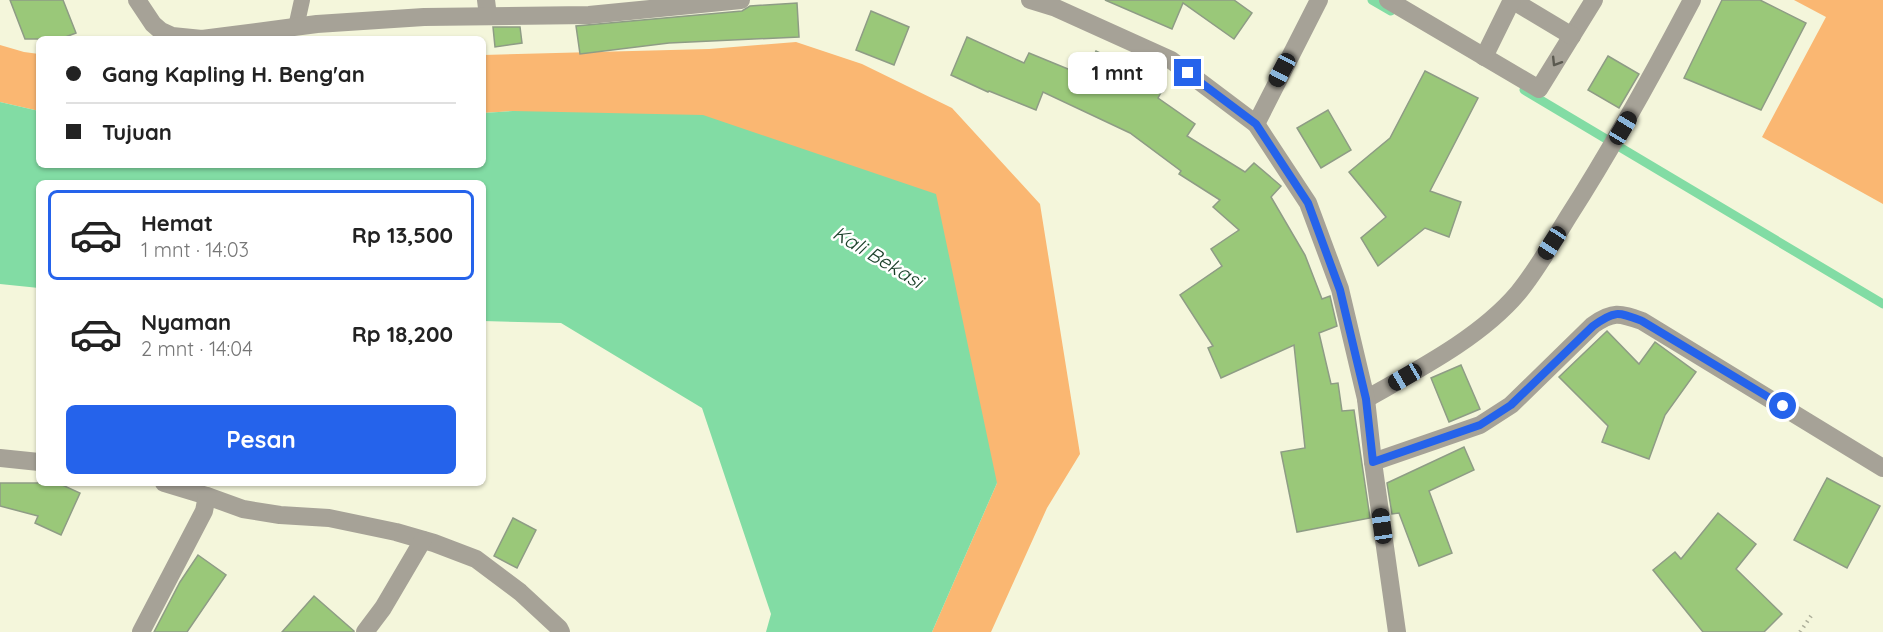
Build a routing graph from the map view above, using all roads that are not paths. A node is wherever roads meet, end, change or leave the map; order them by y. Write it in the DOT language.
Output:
graph roads {
  1 [pos="137,0"];
  2 [pos="302,0"];
  3 [pos="741,0"];
  4 [pos="1030,0"];
  5 [pos="1319,0"];
  6 [pos="1388,0"];
  7 [pos="1512,0"];
  8 [pos="1594,0"];
  9 [pos="1692,0"];
  10 [pos="487,8"];
  11 [pos="296,27"];
  12 [pos="172,36"];
  13 [pos="226,36"];
  14 [pos="1572,36"];
  15 [pos="1484,57"];
  16 [pos="1256,124"];
  17 [pos="1366,399"];
  18 [pos="0,458"];
  19 [pos="36,462"];
  20 [pos="1373,462"];
  21 [pos="1883,468"];
  22 [pos="174,486"];
  23 [pos="207,496"];
  24 [pos="423,540"];
  25 [pos="141,632"];
  26 [pos="365,632"];
  27 [pos="561,632"];
  28 [pos="1397,632"];
  1 -- 12 [label="street"];
  2 -- 11 [label="lane"];
  3 -- 10 [label="street"];
  4 -- 16 [label="street"];
  5 -- 16 [label="street"];
  6 -- 15 [label="street"];
  7 -- 14 [label="street"];
  7 -- 15 [label="street"];
  8 -- 14 [label="street"];
  9 -- 17 [label="street"];
  10 -- 11 [label="street"];
  11 -- 13 [label="street"];
  14 -- 15 [label="street, one-way"];
  16 -- 17 [label="street"];
  17 -- 20 [label="street"];
  18 -- 19 [label="street"];
  20 -- 21 [label="street"];
  20 -- 28 [label="street"];
  22 -- 23 [label="street"];
  23 -- 24 [label="street"];
  23 -- 25 [label="street"];
  24 -- 26 [label="street"];
  24 -- 27 [label="street"];
}
